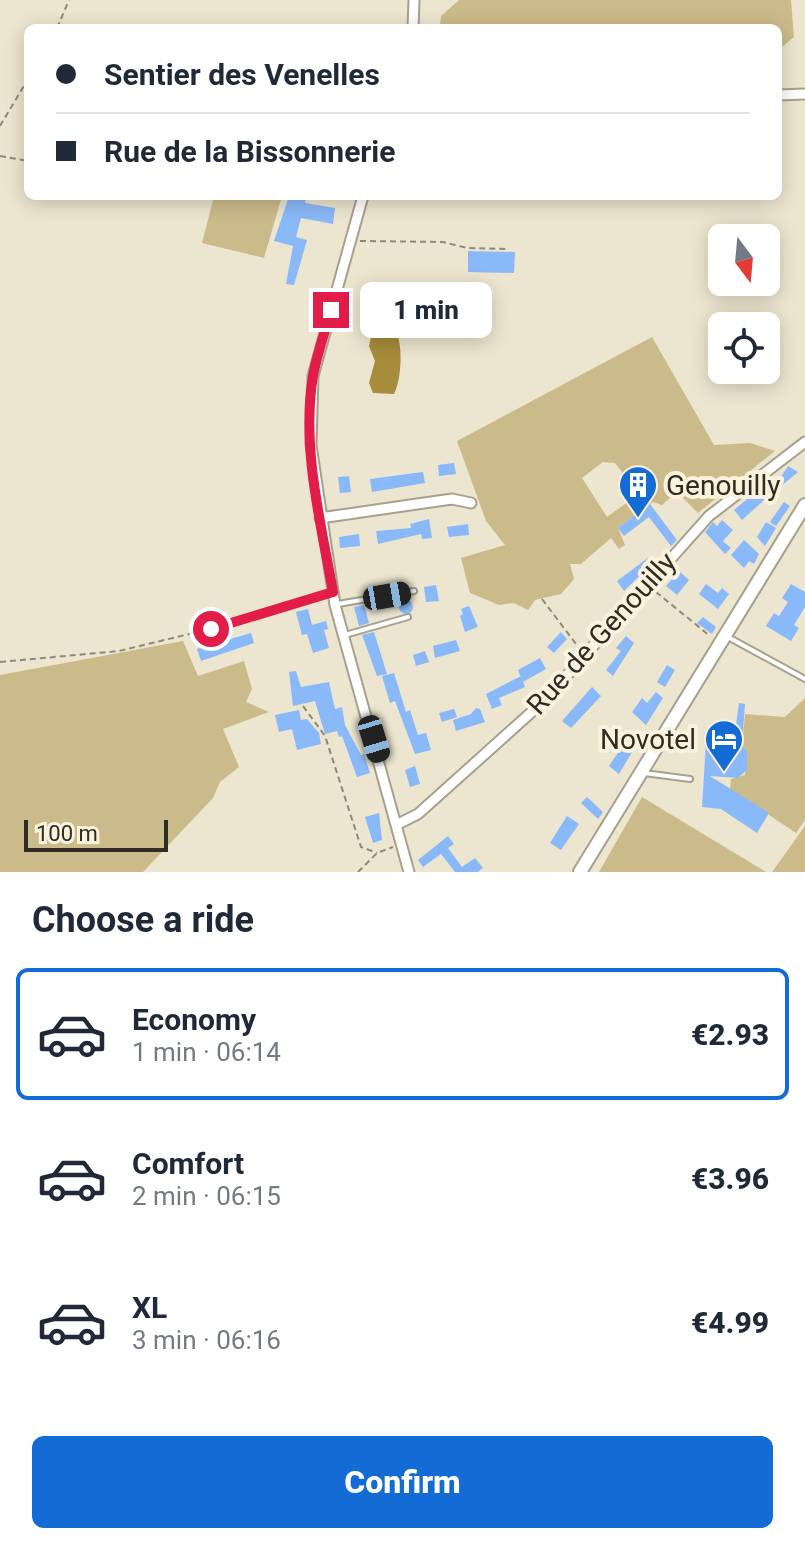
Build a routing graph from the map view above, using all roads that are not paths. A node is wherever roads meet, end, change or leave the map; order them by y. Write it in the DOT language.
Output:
graph roads {
  1 [pos="414,0"];
  2 [pos="413,24"];
  3 [pos="805,94"];
  4 [pos="782,95"];
  5 [pos="362,200"];
  6 [pos="805,442"];
  7 [pos="471,503"];
  8 [pos="805,505"];
  9 [pos="320,518"];
  10 [pos="414,591"];
  11 [pos="333,592"];
  12 [pos="335,605"];
  13 [pos="408,617"];
  14 [pos="211,629"];
  15 [pos="343,636"];
  16 [pos="723,640"];
  17 [pos="805,679"];
  18 [pos="642,772"];
  19 [pos="690,779"];
  20 [pos="398,824"];
  21 [pos="409,872"];
  22 [pos="580,872"];
  1 -- 2 [label="street"];
  3 -- 4 [label="street"];
  5 -- 9 [label="street"];
  6 -- 20 [label="street, Rue de Genouilly"];
  7 -- 9 [label="street"];
  8 -- 16 [label="main road"];
  9 -- 11 [label="street"];
  10 -- 12 [label="lane"];
  11 -- 12 [label="street"];
  11 -- 14 [label="lane"];
  12 -- 15 [label="street"];
  13 -- 15 [label="lane"];
  15 -- 20 [label="street"];
  16 -- 17 [label="lane"];
  16 -- 18 [label="main road"];
  18 -- 19 [label="lane"];
  18 -- 22 [label="main road"];
  20 -- 21 [label="street"];
}
